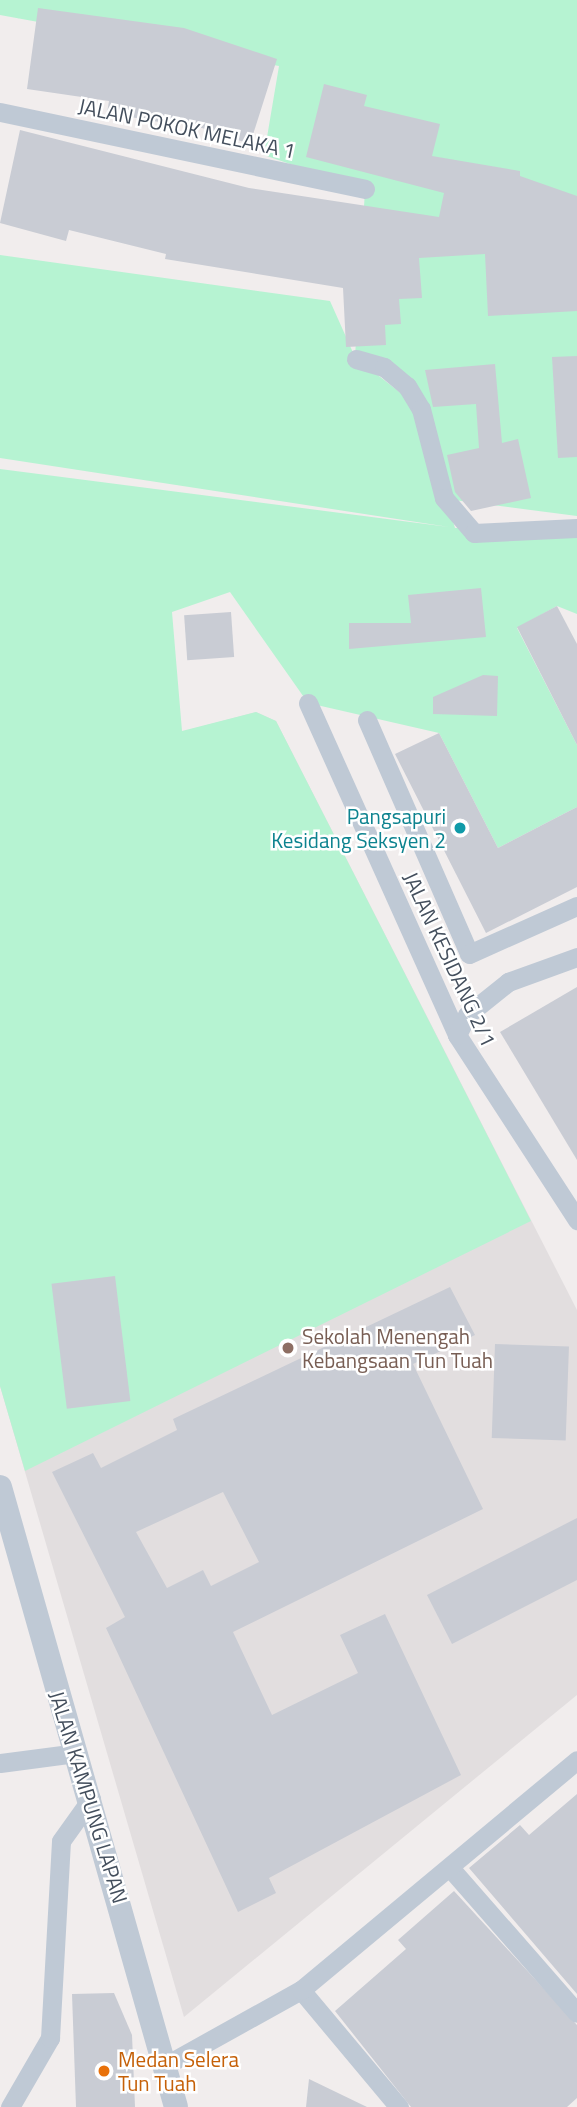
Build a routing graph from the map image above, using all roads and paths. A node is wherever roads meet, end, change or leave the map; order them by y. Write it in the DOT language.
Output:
graph roads {
  1 [pos="0,112"];
  2 [pos="365,189"];
  3 [pos="356,359"];
  4 [pos="577,528"];
  5 [pos="308,703"];
  6 [pos="368,720"];
  7 [pos="577,906"];
  8 [pos="577,957"];
  9 [pos="457,1035"];
  10 [pos="577,1220"];
  11 [pos="0,1487"];
  12 [pos="77,1753"];
  13 [pos="577,1760"];
  14 [pos="0,1763"];
  15 [pos="91,1800"];
  16 [pos="451,1868"];
  17 [pos="300,1990"];
  18 [pos="577,2013"];
  19 [pos="166,2065"];
  20 [pos="10,2107"];
  21 [pos="176,2107"];
  22 [pos="399,2107"];
  1 -- 2 [label="street, JALAN POKOK MELAKA 1"];
  3 -- 4 [label="street"];
  5 -- 9 [label="street, JALAN KESIDANG 2/1"];
  6 -- 7 [label="street"];
  8 -- 9 [label="street"];
  9 -- 10 [label="street, JALAN KESIDANG 2/1"];
  11 -- 12 [label="street, JALAN KAMPUNG LAPAN"];
  12 -- 14 [label="street"];
  12 -- 15 [label="street, JALAN KAMPUNG LAPAN"];
  13 -- 16 [label="street"];
  15 -- 19 [label="street, JALAN KAMPUNG LAPAN"];
  15 -- 20 [label="street"];
  16 -- 17 [label="street"];
  16 -- 18 [label="street"];
  17 -- 19 [label="street"];
  17 -- 22 [label="street"];
  19 -- 21 [label="street, JALAN KAMPUNG LAPAN"];
}
